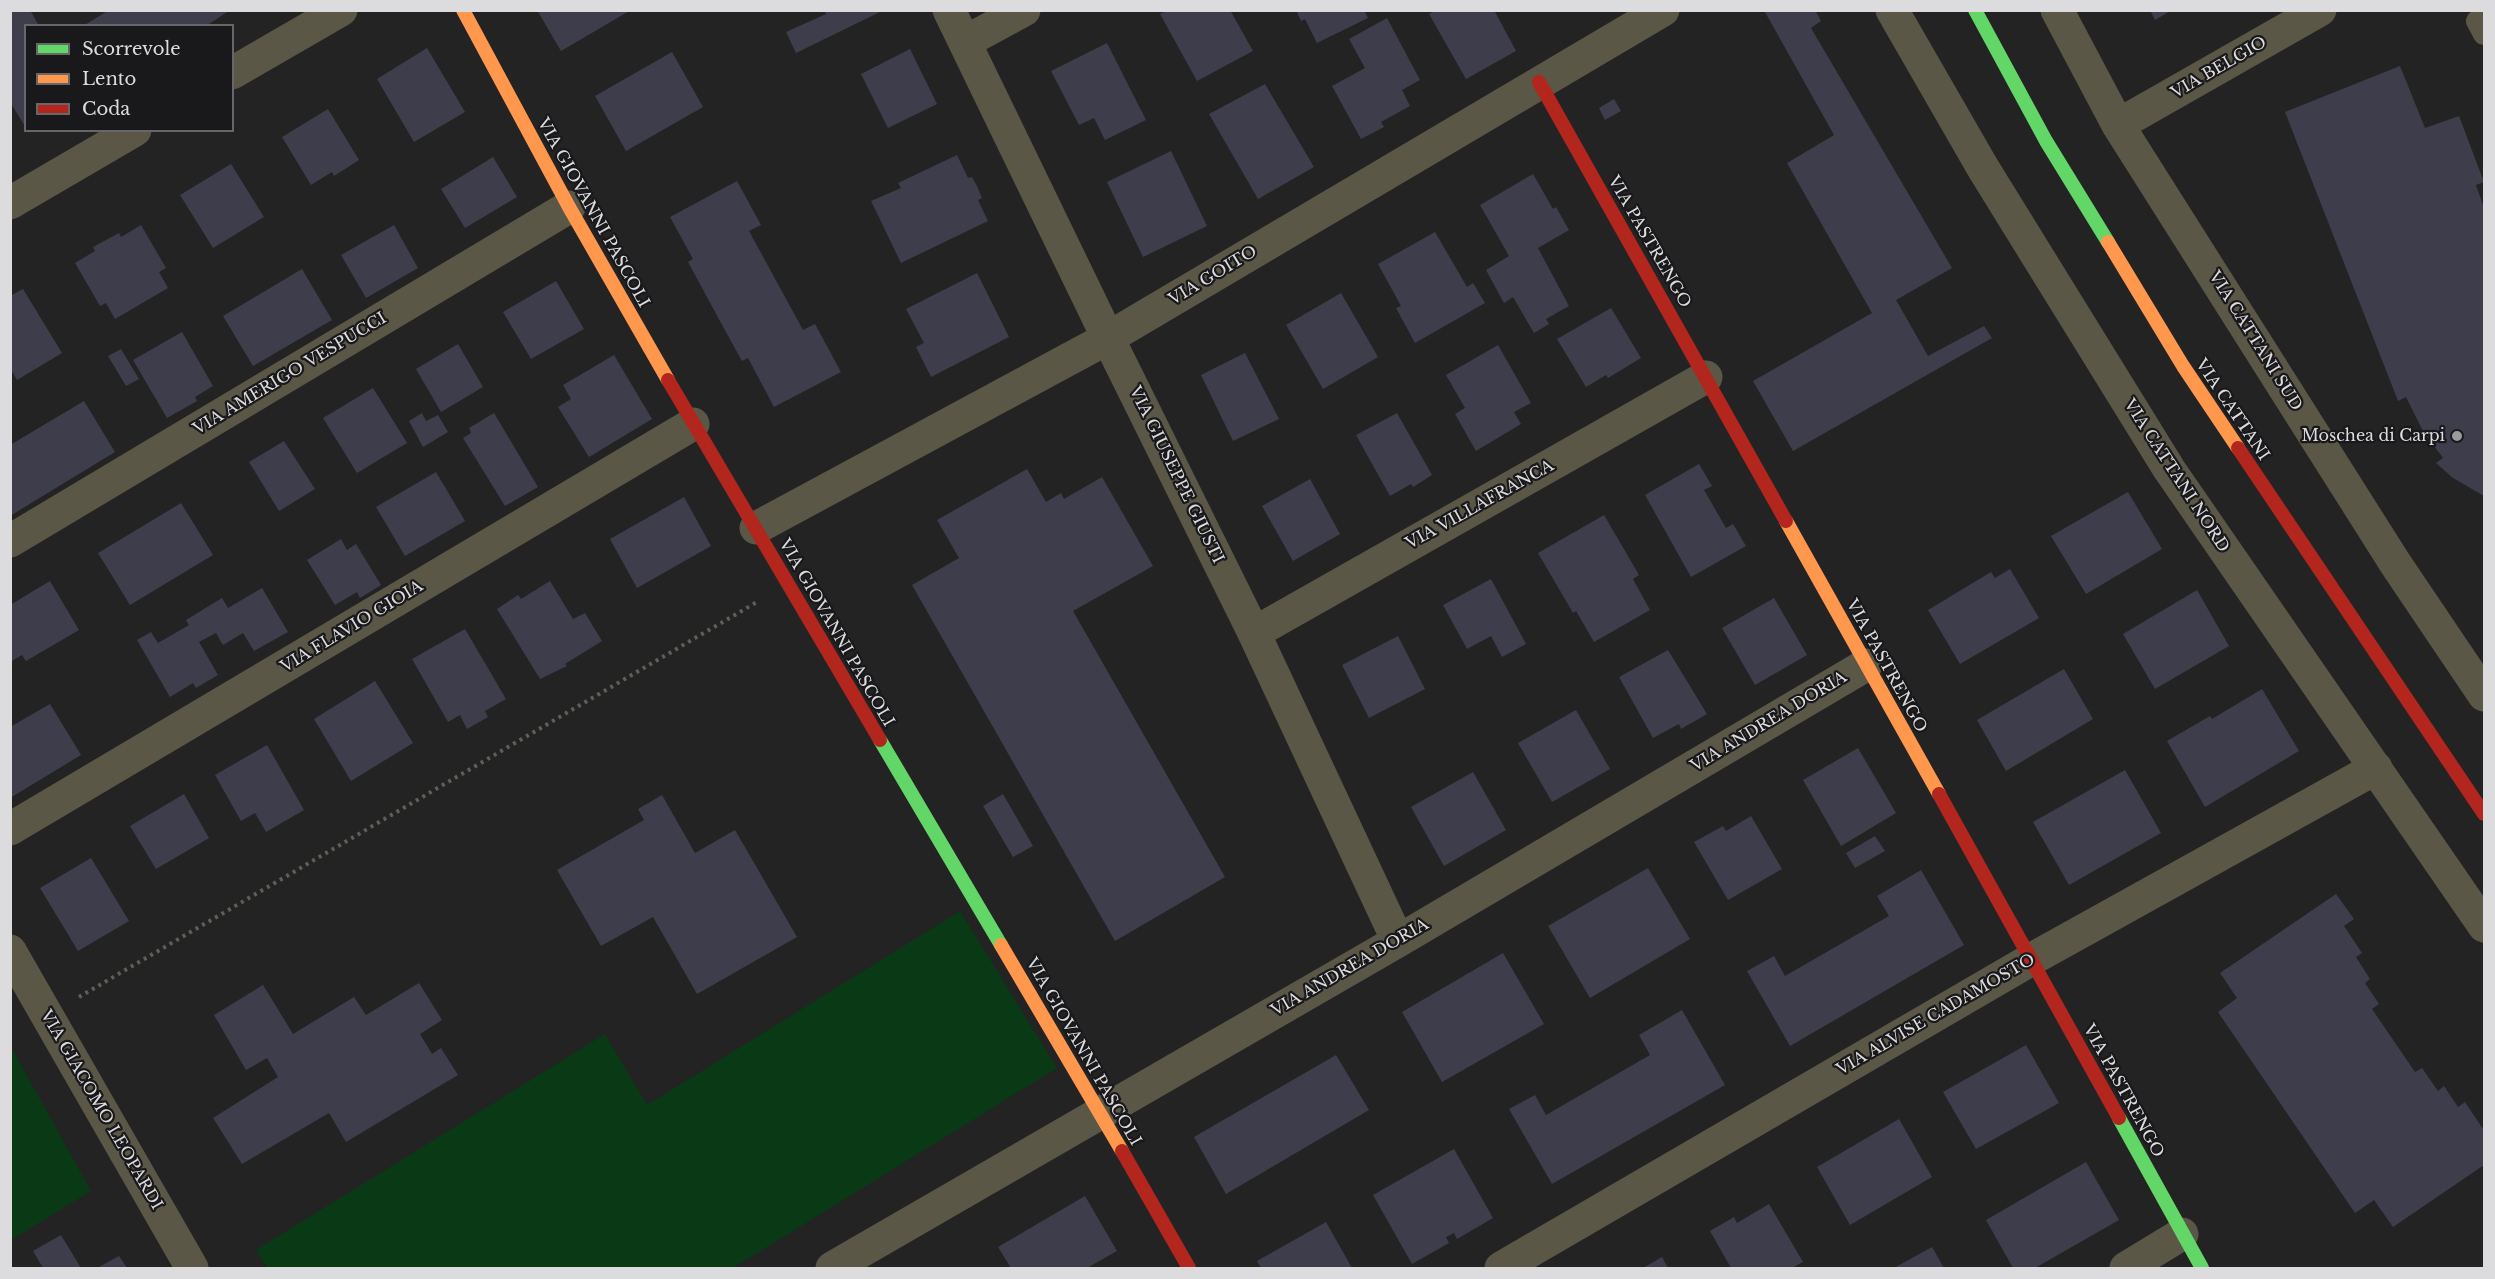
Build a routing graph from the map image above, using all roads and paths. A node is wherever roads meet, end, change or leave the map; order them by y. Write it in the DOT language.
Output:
graph roads {
  1 [pos="340,10"];
  2 [pos="463,10"];
  3 [pos="949,10"];
  4 [pos="1024,10"];
  5 [pos="1663,10"];
  6 [pos="1892,10"];
  7 [pos="1975,10"];
  8 [pos="2057,10"];
  9 [pos="2320,10"];
  10 [pos="2484,17"];
  11 [pos="2484,34"];
  12 [pos="965,42"];
  13 [pos="234,73"];
  14 [pos="1539,82"];
  15 [pos="2118,125"];
  16 [pos="132,132"];
  17 [pos="10,203"];
  18 [pos="569,207"];
  19 [pos="1108,338"];
  20 [pos="1706,377"];
  21 [pos="693,424"];
  22 [pos="756,528"];
  23 [pos="10,541"];
  24 [pos="788,584"];
  25 [pos="1254,633"];
  26 [pos="1866,665"];
  27 [pos="2484,695"];
  28 [pos="2376,768"];
  29 [pos="2484,814"];
  30 [pos="10,829"];
  31 [pos="2484,926"];
  32 [pos="1398,941"];
  33 [pos="10,951"];
  34 [pos="2032,959"];
  35 [pos="47,1016"];
  36 [pos="1100,1112"];
  37 [pos="2182,1234"];
  38 [pos="192,1269"];
  39 [pos="832,1269"];
  40 [pos="1188,1269"];
  41 [pos="1501,1269"];
  42 [pos="2126,1269"];
  43 [pos="2202,1269"];
  1 -- 13 [label="street"];
  2 -- 18 [label="street, VIA GIOVANNI PASCOLI"];
  3 -- 12 [label="street, VIA GIUSEPPE GIUSTI"];
  4 -- 12 [label="street"];
  5 -- 14 [label="street, VIA GOITO"];
  6 -- 28 [label="street, VIA CATTANI NORD"];
  7 -- 29 [label="street, VIA CATTANI"];
  8 -- 15 [label="street, VIA CATTANI SUD"];
  9 -- 15 [label="street, VIA BELGIO"];
  10 -- 11 [label="lane"];
  12 -- 19 [label="street, VIA GIUSEPPE GIUSTI"];
  14 -- 19 [label="street, VIA GOITO"];
  14 -- 20 [label="street, VIA PASTRENGO"];
  15 -- 27 [label="street, VIA CATTANI SUD"];
  16 -- 17 [label="street"];
  18 -- 21 [label="street, VIA GIOVANNI PASCOLI"];
  18 -- 23 [label="street, VIA AMERIGO VESPUCCI"];
  19 -- 22 [label="street, VIA GOITO"];
  19 -- 25 [label="street, VIA GIUSEPPE GIUSTI"];
  20 -- 25 [label="street, VIA VILLAFRANCA"];
  20 -- 26 [label="street, VIA PASTRENGO"];
  21 -- 22 [label="street, VIA GIOVANNI PASCOLI"];
  21 -- 30 [label="street, VIA FLAVIO GIOIA"];
  22 -- 24 [label="street, VIA GIOVANNI PASCOLI"];
  24 -- 35 [label="path"];
  24 -- 36 [label="street, VIA GIOVANNI PASCOLI"];
  25 -- 32 [label="street, VIA GIUSEPPE GIUSTI"];
  26 -- 32 [label="street, VIA ANDREA DORIA"];
  26 -- 34 [label="street, VIA PASTRENGO"];
  28 -- 31 [label="street, VIA CATTANI NORD"];
  28 -- 34 [label="street, VIA ALVISE CADAMOSTO"];
  32 -- 36 [label="street, VIA ANDREA DORIA"];
  33 -- 35 [label="street, VIA GIACOMO LEOPARDI"];
  34 -- 37 [label="street, VIA PASTRENGO"];
  34 -- 41 [label="street, VIA ALVISE CADAMOSTO"];
  35 -- 38 [label="street, VIA GIACOMO LEOPARDI"];
  36 -- 39 [label="street, VIA ANDREA DORIA"];
  36 -- 40 [label="street, VIA GIOVANNI PASCOLI"];
  37 -- 42 [label="street"];
  37 -- 43 [label="street, VIA PASTRENGO"];
}
